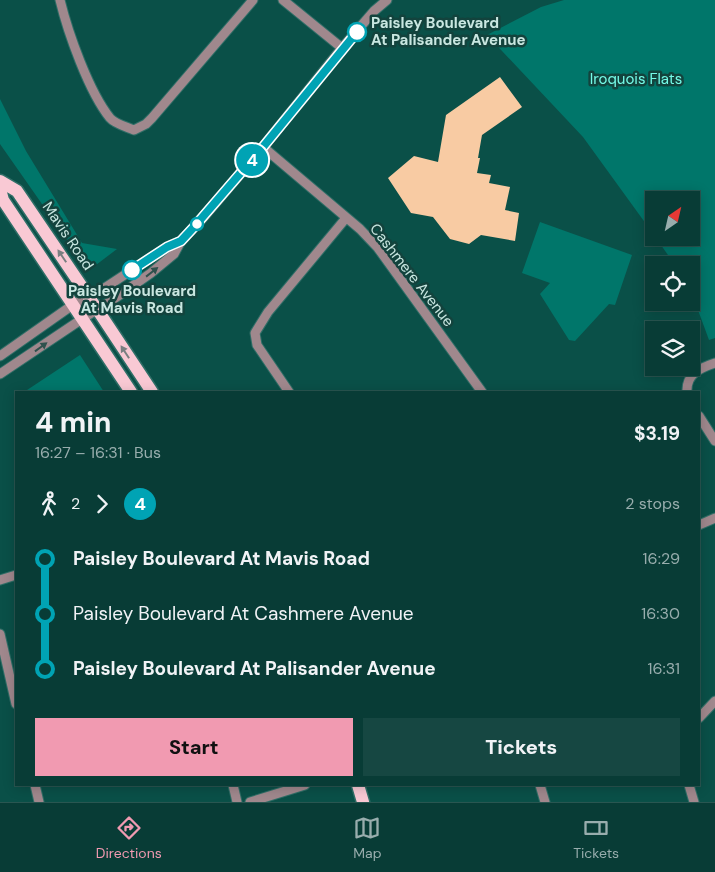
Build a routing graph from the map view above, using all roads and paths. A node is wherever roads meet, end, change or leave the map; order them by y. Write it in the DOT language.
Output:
graph roads {
  1 [pos="60,0"];
  2 [pos="252,0"];
  3 [pos="283,0"];
  4 [pos="387,0"];
  5 [pos="342,48"];
  6 [pos="263,147"];
  7 [pos="0,181"];
  8 [pos="0,189"];
  9 [pos="346,218"];
  10 [pos="181,241"];
  11 [pos="89,296"];
  12 [pos="74,304"];
  13 [pos="98,309"];
  14 [pos="82,319"];
  15 [pos="0,356"];
  16 [pos="715,363"];
  17 [pos="0,374"];
  18 [pos="130,391"];
  19 [pos="151,391"];
  20 [pos="288,391"];
  21 [pos="481,391"];
  22 [pos="687,391"];
  23 [pos="700,418"];
  24 [pos="715,441"];
  25 [pos="715,518"];
  26 [pos="700,525"];
  27 [pos="15,574"];
  28 [pos="0,580"];
  29 [pos="0,634"];
  30 [pos="15,700"];
  31 [pos="715,701"];
  32 [pos="700,717"];
  33 [pos="35,786"];
  34 [pos="232,786"];
  35 [pos="301,786"];
  36 [pos="358,786"];
  37 [pos="540,786"];
  38 [pos="689,786"];
  39 [pos="39,802"];
  40 [pos="237,802"];
  41 [pos="250,802"];
  42 [pos="363,802"];
  43 [pos="545,802"];
  44 [pos="694,802"];
  1 -- 2 [label="street"];
  3 -- 5 [label="street"];
  4 -- 5 [label="street"];
  5 -- 6 [label="street"];
  6 -- 9 [label="street, Cashmere Avenue"];
  6 -- 10 [label="street"];
  11 -- 7 [label="main road, Mavis Road, one-way"];
  8 -- 12 [label="main road"];
  9 -- 20 [label="street"];
  9 -- 21 [label="street, Cashmere Avenue"];
  10 -- 11 [label="street"];
  13 -- 10 [label="street, one-way"];
  11 -- 12 [label="street"];
  11 -- 13 [label="main road, Mavis Road"];
  12 -- 14 [label="main road"];
  12 -- 15 [label="street"];
  13 -- 14 [label="street"];
  19 -- 13 [label="main road, Mavis Road, one-way"];
  17 -- 14 [label="street, one-way"];
  14 -- 18 [label="main road"];
  16 -- 22 [label="street"];
  23 -- 24 [label="street"];
  25 -- 26 [label="street"];
  27 -- 28 [label="street"];
  29 -- 30 [label="street"];
  31 -- 32 [label="street"];
  33 -- 39 [label="street"];
  34 -- 40 [label="street"];
  35 -- 41 [label="street"];
  36 -- 42 [label="main road"];
  37 -- 43 [label="street"];
  38 -- 44 [label="street"];
}
